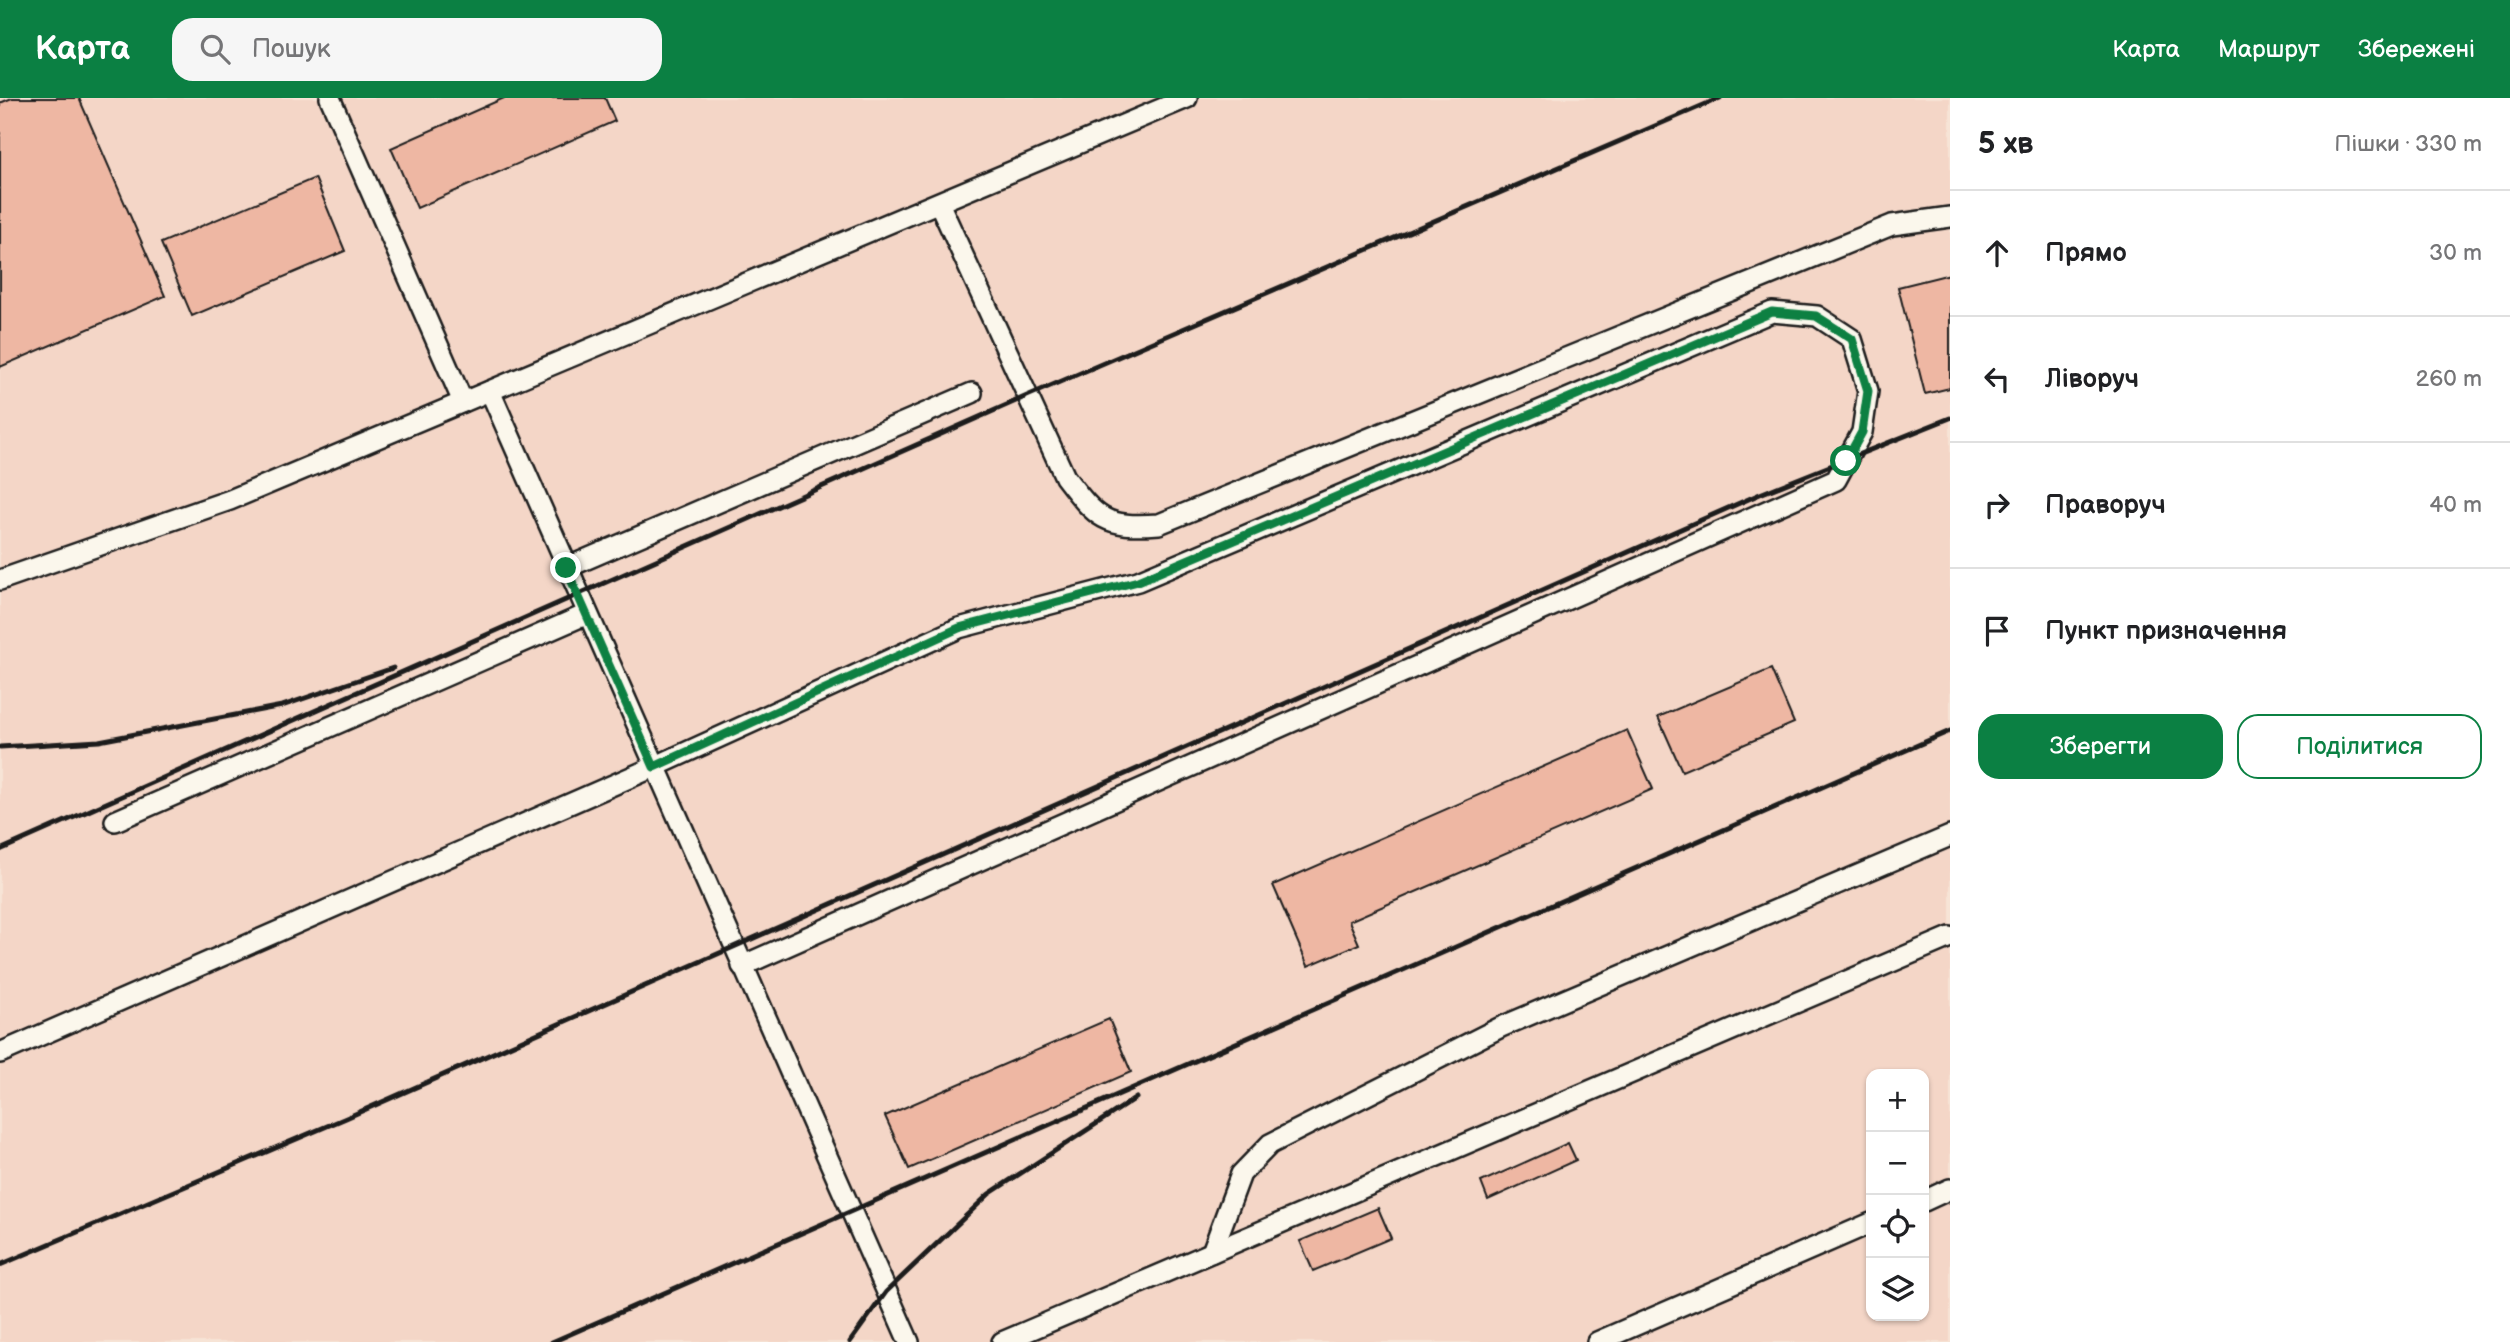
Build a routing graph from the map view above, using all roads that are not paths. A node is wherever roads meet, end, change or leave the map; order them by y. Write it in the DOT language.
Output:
graph roads {
  1 [pos="330,98"];
  2 [pos="1187,98"];
  3 [pos="939,203"];
  4 [pos="1950,217"];
  5 [pos="490,391"];
  6 [pos="972,393"];
  7 [pos="463,402"];
  8 [pos="566,568"];
  9 [pos="0,580"];
  10 [pos="587,614"];
  11 [pos="654,767"];
  12 [pos="115,821"];
  13 [pos="1950,836"];
  14 [pos="1950,937"];
  15 [pos="742,966"];
  16 [pos="0,1053"];
  17 [pos="1950,1189"];
  18 [pos="1929,1198"];
  19 [pos="1866,1225"];
  20 [pos="1212,1252"];
  21 [pos="909,1342"];
  22 [pos="1002,1342"];
  23 [pos="1597,1342"];
  1 -- 7 [label="lane"];
  2 -- 3 [label="lane"];
  3 -- 4 [label="lane"];
  3 -- 5 [label="lane"];
  5 -- 7 [label="lane"];
  5 -- 8 [label="lane"];
  6 -- 8 [label="lane"];
  7 -- 9 [label="lane"];
  8 -- 10 [label="lane"];
  10 -- 11 [label="lane"];
  10 -- 12 [label="lane"];
  11 -- 15 [label="lane"];
  11 -- 15 [label="lane"];
  11 -- 16 [label="lane"];
  13 -- 20 [label="lane"];
  14 -- 20 [label="lane"];
  15 -- 21 [label="lane"];
  17 -- 18 [label="lane"];
  19 -- 23 [label="lane"];
  20 -- 22 [label="lane"];
}
